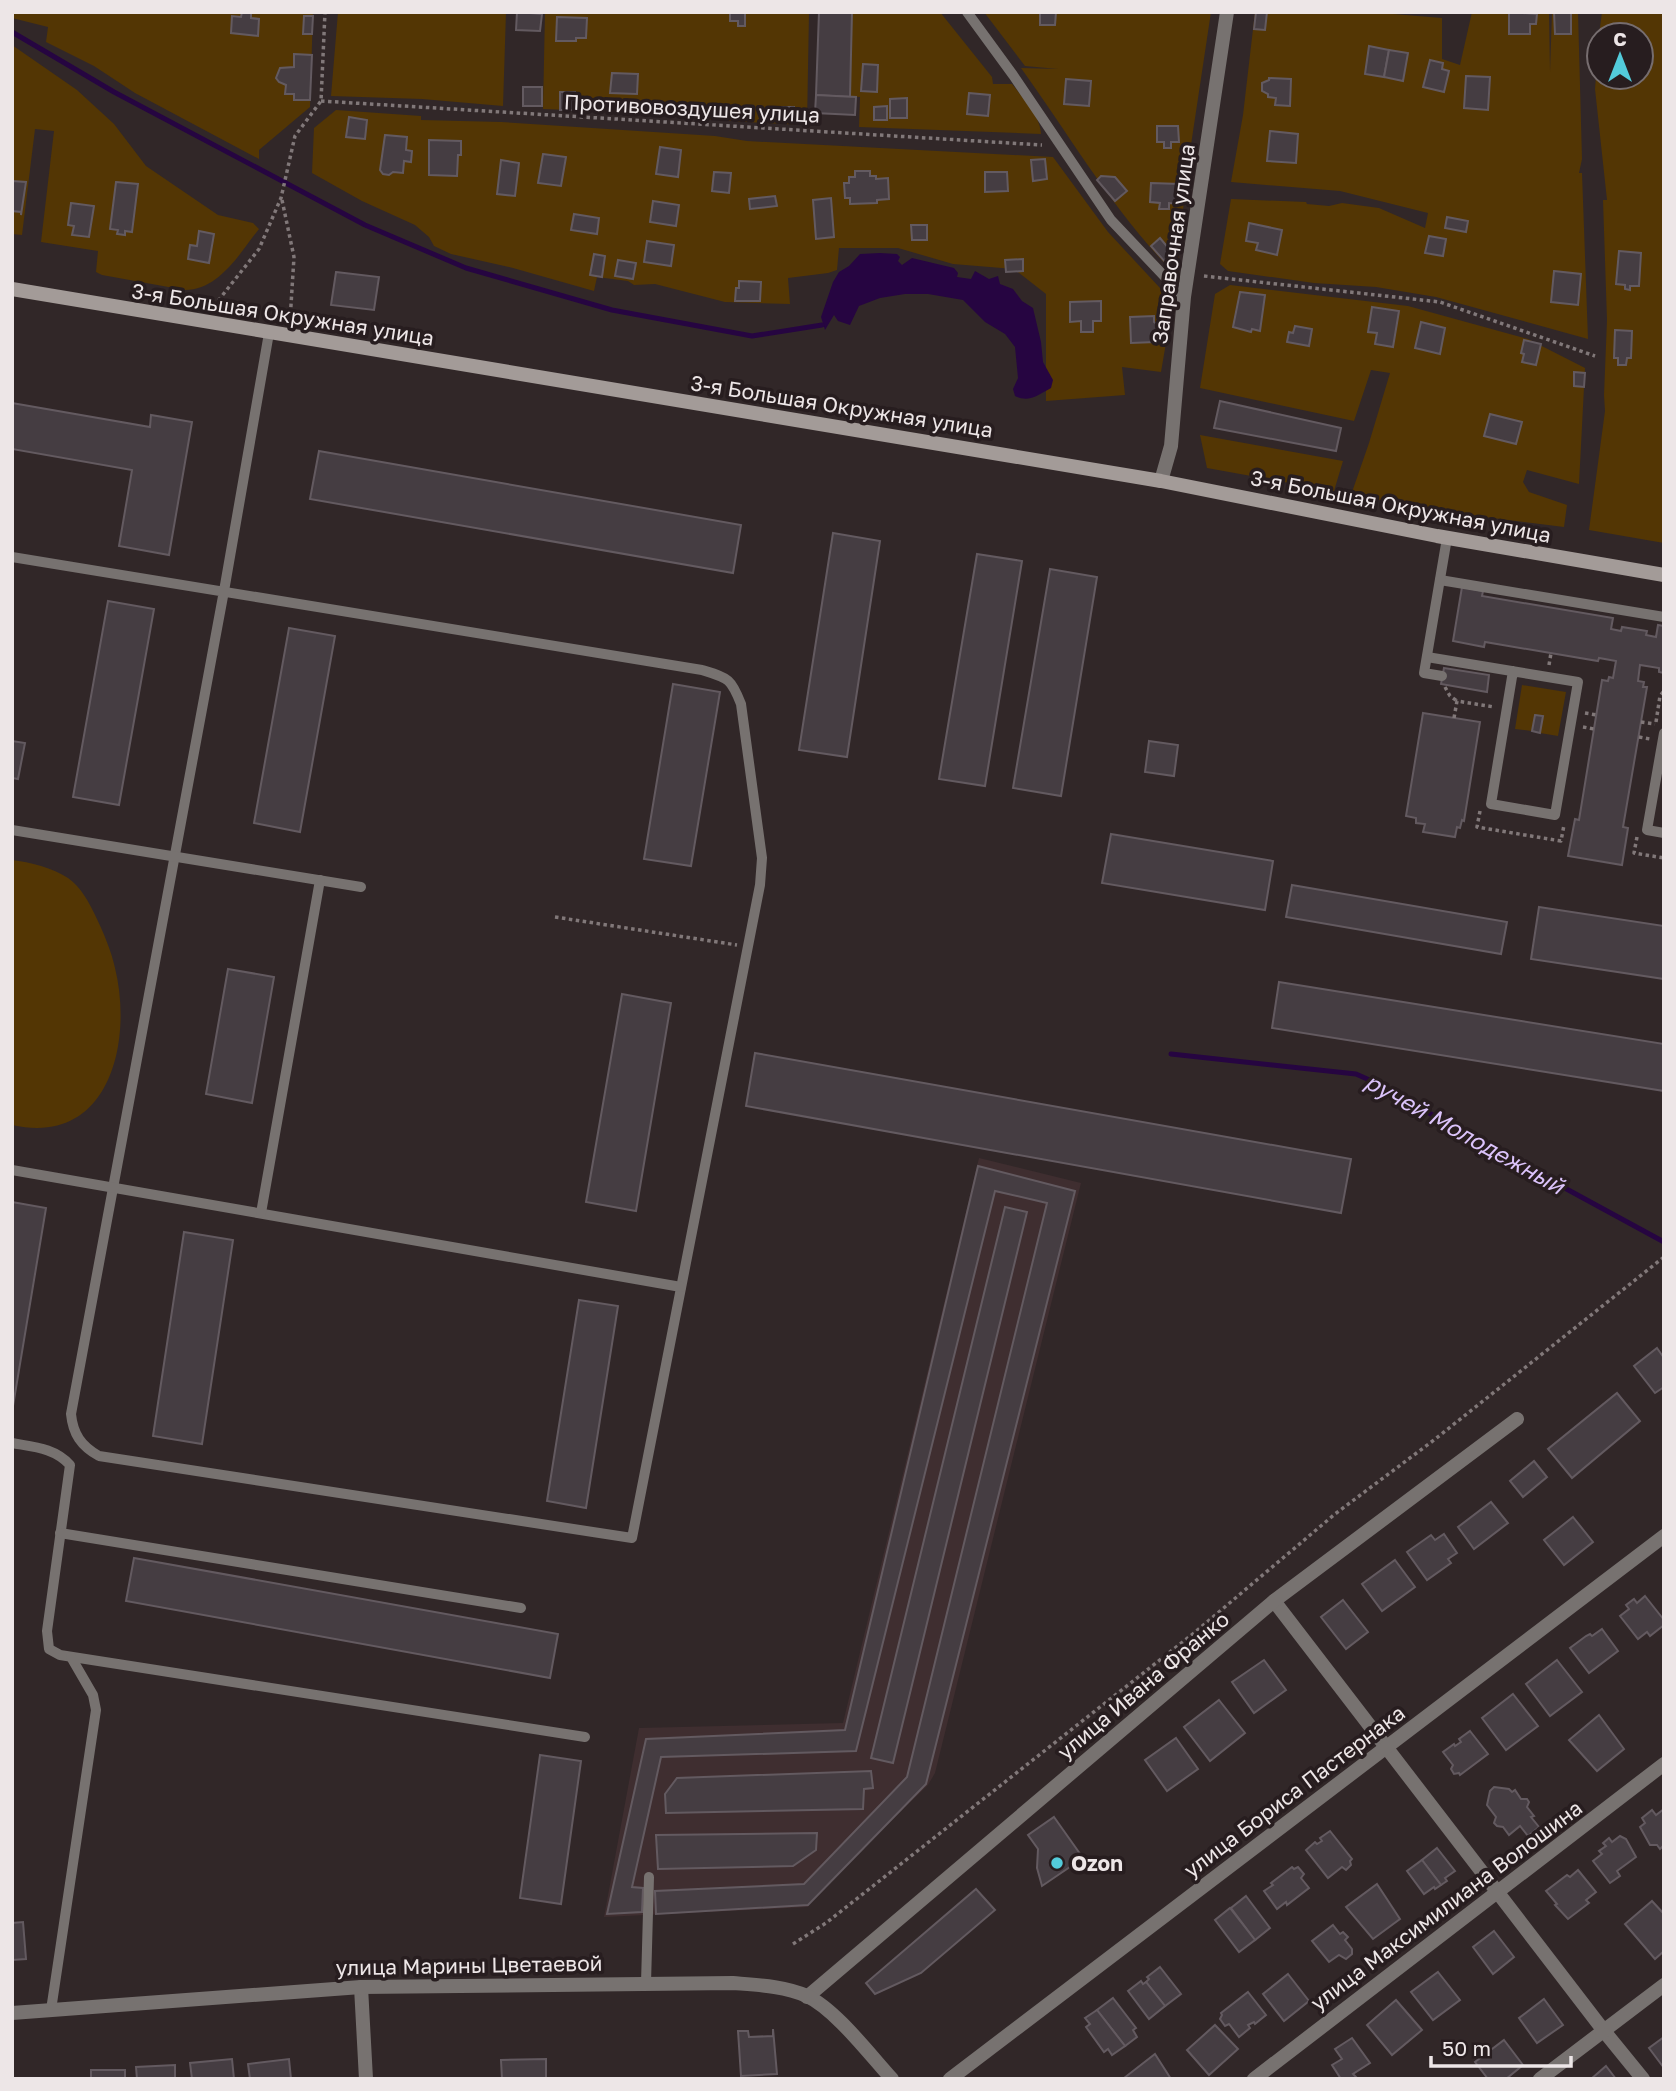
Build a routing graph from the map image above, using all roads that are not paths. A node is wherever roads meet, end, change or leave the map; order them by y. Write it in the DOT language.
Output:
graph roads {
  1 [pos="967,12"];
  2 [pos="1227,12"];
  3 [pos="12,289"];
  4 [pos="1184,297"];
  5 [pos="269,332"];
  6 [pos="1161,481"];
  7 [pos="1447,538"];
  8 [pos="12,557"];
  9 [pos="1664,575"];
  10 [pos="1440,580"];
  11 [pos="224,591"];
  12 [pos="1664,617"];
  13 [pos="1427,657"];
  14 [pos="1513,671"];
  15 [pos="1444,681"];
  16 [pos="1664,733"];
  17 [pos="12,830"];
  18 [pos="1664,833"];
  19 [pos="175,858"];
  20 [pos="320,880"];
  21 [pos="360,887"];
  22 [pos="12,1170"];
  23 [pos="114,1187"];
  24 [pos="261,1213"];
  25 [pos="681,1287"];
  26 [pos="1517,1419"];
  27 [pos="12,1443"];
  28 [pos="60,1533"];
  29 [pos="1664,1536"];
  30 [pos="1274,1601"];
  31 [pos="521,1608"];
  32 [pos="71,1657"];
  33 [pos="585,1737"];
  34 [pos="1386,1747"];
  35 [pos="1664,1764"];
  36 [pos="649,1877"];
  37 [pos="1497,1892"];
  38 [pos="646,1983"];
  39 [pos="1664,1985"];
  40 [pos="361,1987"];
  41 [pos="807,1997"];
  42 [pos="51,2010"];
  43 [pos="12,2012"];
  44 [pos="1604,2031"];
  45 [pos="366,2079"];
  46 [pos="892,2079"];
  47 [pos="950,2079"];
  48 [pos="1254,2079"];
  49 [pos="1540,2079"];
  50 [pos="1643,2079"];
  1 -- 4 [label="lane"];
  2 -- 4 [label="street, Заправочная улица"];
  3 -- 5 [label="street, 3-я Большая Окружная улица"];
  4 -- 6 [label="street, Заправочная улица"];
  5 -- 6 [label="street, 3-я Большая Окружная улица"];
  5 -- 11 [label="lane"];
  6 -- 7 [label="street, 3-я Большая Окружная улица"];
  7 -- 9 [label="street, 3-я Большая Окружная улица"];
  7 -- 10 [label="lane"];
  8 -- 11 [label="lane"];
  10 -- 12 [label="lane"];
  10 -- 13 [label="lane"];
  11 -- 19 [label="lane"];
  11 -- 25 [label="lane"];
  13 -- 14 [label="lane"];
  13 -- 15 [label="lane"];
  14 -- 14 [label="lane"];
  16 -- 18 [label="lane"];
  17 -- 19 [label="lane"];
  19 -- 20 [label="lane"];
  19 -- 23 [label="lane"];
  20 -- 21 [label="lane"];
  20 -- 24 [label="lane"];
  22 -- 23 [label="lane"];
  23 -- 24 [label="lane"];
  23 -- 25 [label="lane"];
  24 -- 25 [label="lane"];
  26 -- 30 [label="street, улица Ивана Франко"];
  27 -- 28 [label="lane"];
  28 -- 31 [label="lane"];
  28 -- 32 [label="lane"];
  29 -- 34 [label="street, улица Бориса Пастернака"];
  30 -- 34 [label="street"];
  30 -- 41 [label="street, улица Ивана Франко"];
  32 -- 33 [label="lane"];
  32 -- 42 [label="lane"];
  34 -- 37 [label="street"];
  34 -- 47 [label="street, улица Бориса Пастернака"];
  35 -- 37 [label="street, улица Максимилиана Волошина"];
  36 -- 38 [label="lane"];
  37 -- 44 [label="street"];
  37 -- 48 [label="street, улица Максимилиана Волошина"];
  38 -- 40 [label="street, улица Марины Цветаевой"];
  38 -- 41 [label="street, улица Марины Цветаевой"];
  39 -- 44 [label="street"];
  40 -- 42 [label="street, улица Марины Цветаевой"];
  40 -- 45 [label="street"];
  41 -- 46 [label="street, улица Марины Цветаевой"];
  42 -- 43 [label="street, улица Марины Цветаевой"];
  44 -- 49 [label="street"];
  44 -- 50 [label="street"];
}
